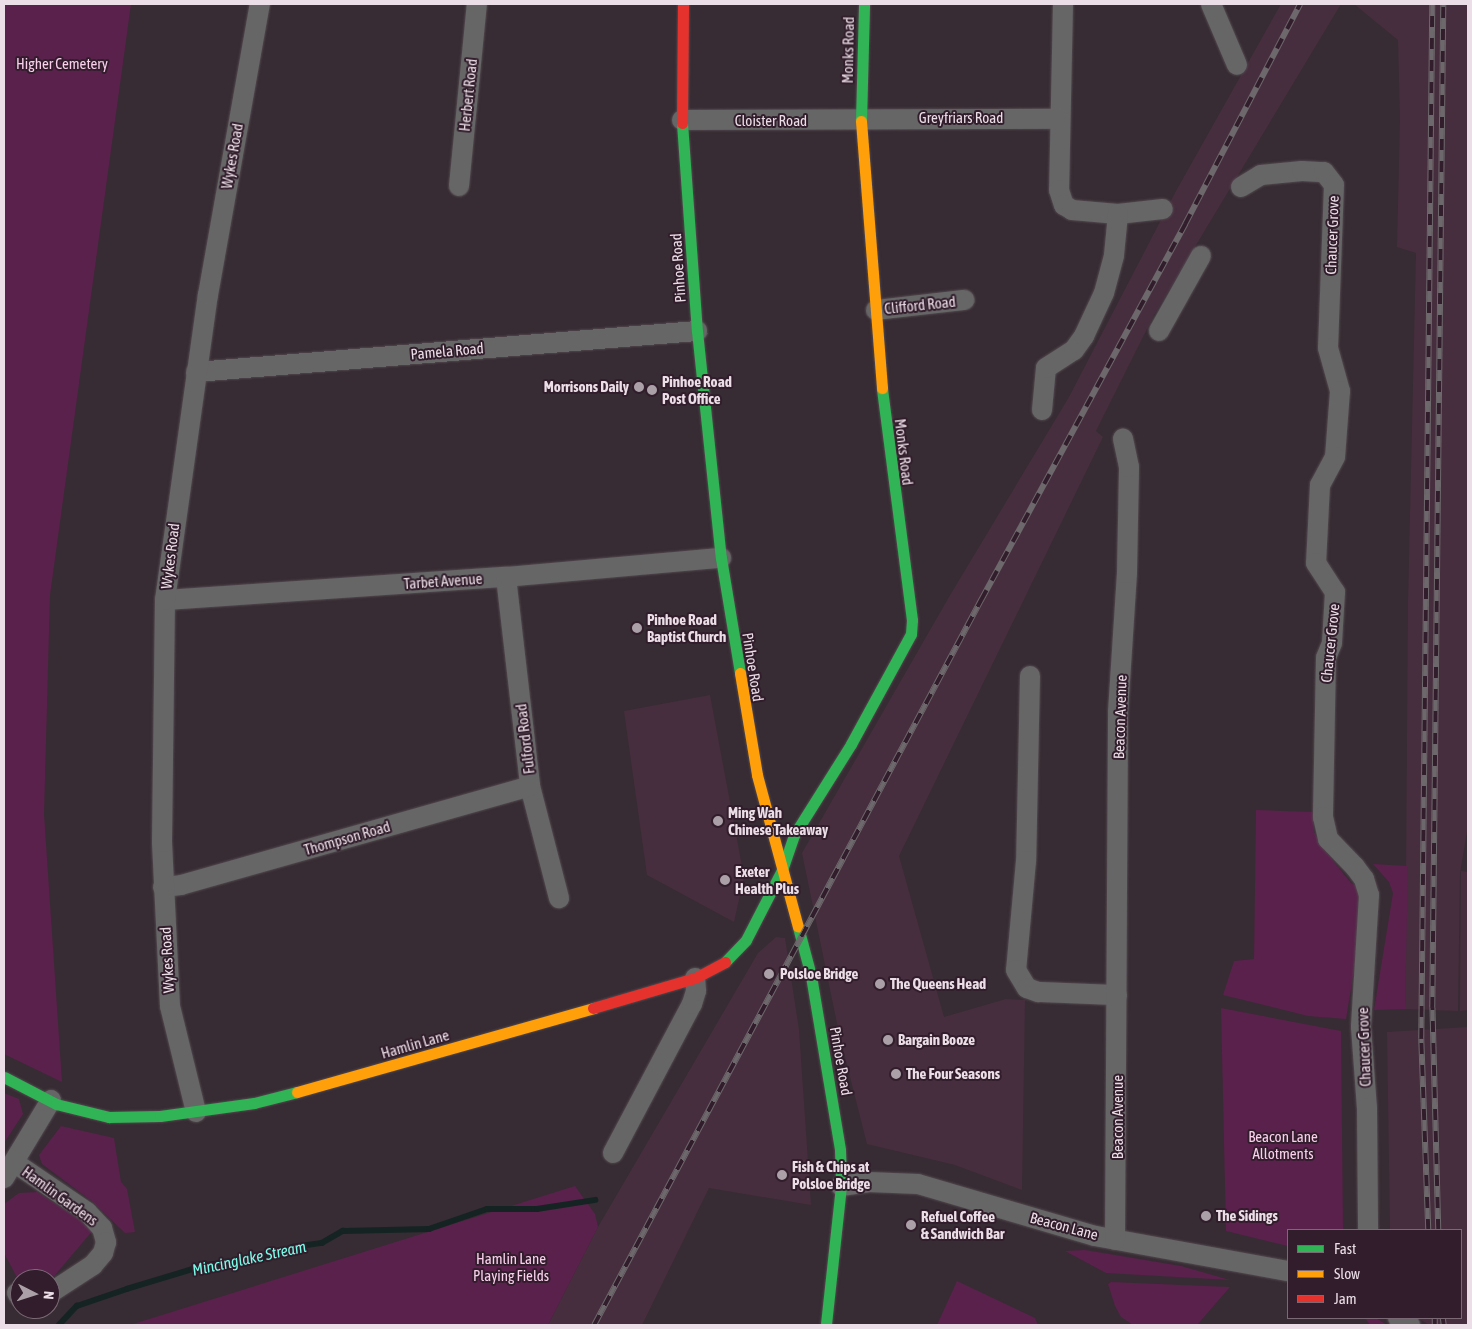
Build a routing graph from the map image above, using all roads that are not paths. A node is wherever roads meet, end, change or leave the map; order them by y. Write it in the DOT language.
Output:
graph roads {
  1 [pos="260,4"];
  2 [pos="477,4"];
  3 [pos="683,4"];
  4 [pos="864,4"];
  5 [pos="1063,4"];
  6 [pos="1211,4"];
  7 [pos="1237,65"];
  8 [pos="1060,119"];
  9 [pos="682,120"];
  10 [pos="861,120"];
  11 [pos="459,186"];
  12 [pos="1241,187"];
  13 [pos="1163,209"];
  14 [pos="1118,214"];
  15 [pos="1201,256"];
  16 [pos="964,300"];
  17 [pos="876,310"];
  18 [pos="697,331"];
  19 [pos="1159,331"];
  20 [pos="196,372"];
  21 [pos="1042,410"];
  22 [pos="1123,439"];
  23 [pos="721,558"];
  24 [pos="506,577"];
  25 [pos="164,600"];
  26 [pos="1030,676"];
  27 [pos="530,786"];
  28 [pos="782,870"];
  29 [pos="162,887"];
  30 [pos="559,898"];
  31 [pos="695,978"];
  32 [pos="1117,995"];
  33 [pos="4,1077"];
  34 [pos="51,1100"];
  35 [pos="196,1112"];
  36 [pos="613,1153"];
  37 [pos="9,1171"];
  38 [pos="841,1186"];
  39 [pos="1368,1229"];
  40 [pos="1115,1240"];
  41 [pos="1287,1271"];
  42 [pos="60,1286"];
  43 [pos="826,1325"];
  1 -- 20 [label="street, Wykes Road"];
  2 -- 11 [label="street, Herbert Road"];
  3 -- 9 [label="street, Pinhoe Road"];
  4 -- 10 [label="street, Monks Road"];
  5 -- 8 [label="street"];
  6 -- 7 [label="street"];
  8 -- 10 [label="street, Greyfriars Road"];
  8 -- 14 [label="street"];
  9 -- 10 [label="street, Cloister Road"];
  9 -- 18 [label="street, Pinhoe Road"];
  10 -- 17 [label="street, Monks Road"];
  12 -- 39 [label="street, Chaucer Grove"];
  13 -- 14 [label="street"];
  14 -- 21 [label="street"];
  15 -- 19 [label="street"];
  16 -- 17 [label="street, Clifford Road"];
  17 -- 28 [label="street, Monks Road"];
  18 -- 20 [label="street, Pamela Road"];
  18 -- 23 [label="street, Pinhoe Road"];
  20 -- 25 [label="street, Wykes Road"];
  22 -- 32 [label="street, Beacon Avenue"];
  23 -- 24 [label="street, Tarbet Avenue"];
  23 -- 28 [label="street, Pinhoe Road"];
  24 -- 25 [label="street, Tarbet Avenue"];
  24 -- 27 [label="street, Fulford Road"];
  25 -- 29 [label="street, Wykes Road"];
  26 -- 32 [label="street"];
  27 -- 29 [label="street, Thompson Road"];
  27 -- 30 [label="street, Fulford Road"];
  28 -- 31 [label="street, Hamlin Lane"];
  28 -- 38 [label="street, Pinhoe Road"];
  29 -- 35 [label="street, Wykes Road"];
  31 -- 35 [label="street, Hamlin Lane"];
  31 -- 36 [label="street"];
  32 -- 40 [label="street, Beacon Avenue"];
  33 -- 34 [label="street, Hamlin Lane"];
  34 -- 35 [label="street, Hamlin Lane"];
  34 -- 37 [label="street, Hamlin Gardens"];
  37 -- 42 [label="street, Hamlin Gardens"];
  38 -- 40 [label="street, Beacon Lane"];
  38 -- 43 [label="street, Pinhoe Road"];
  40 -- 41 [label="street, Beacon Lane"];
}
